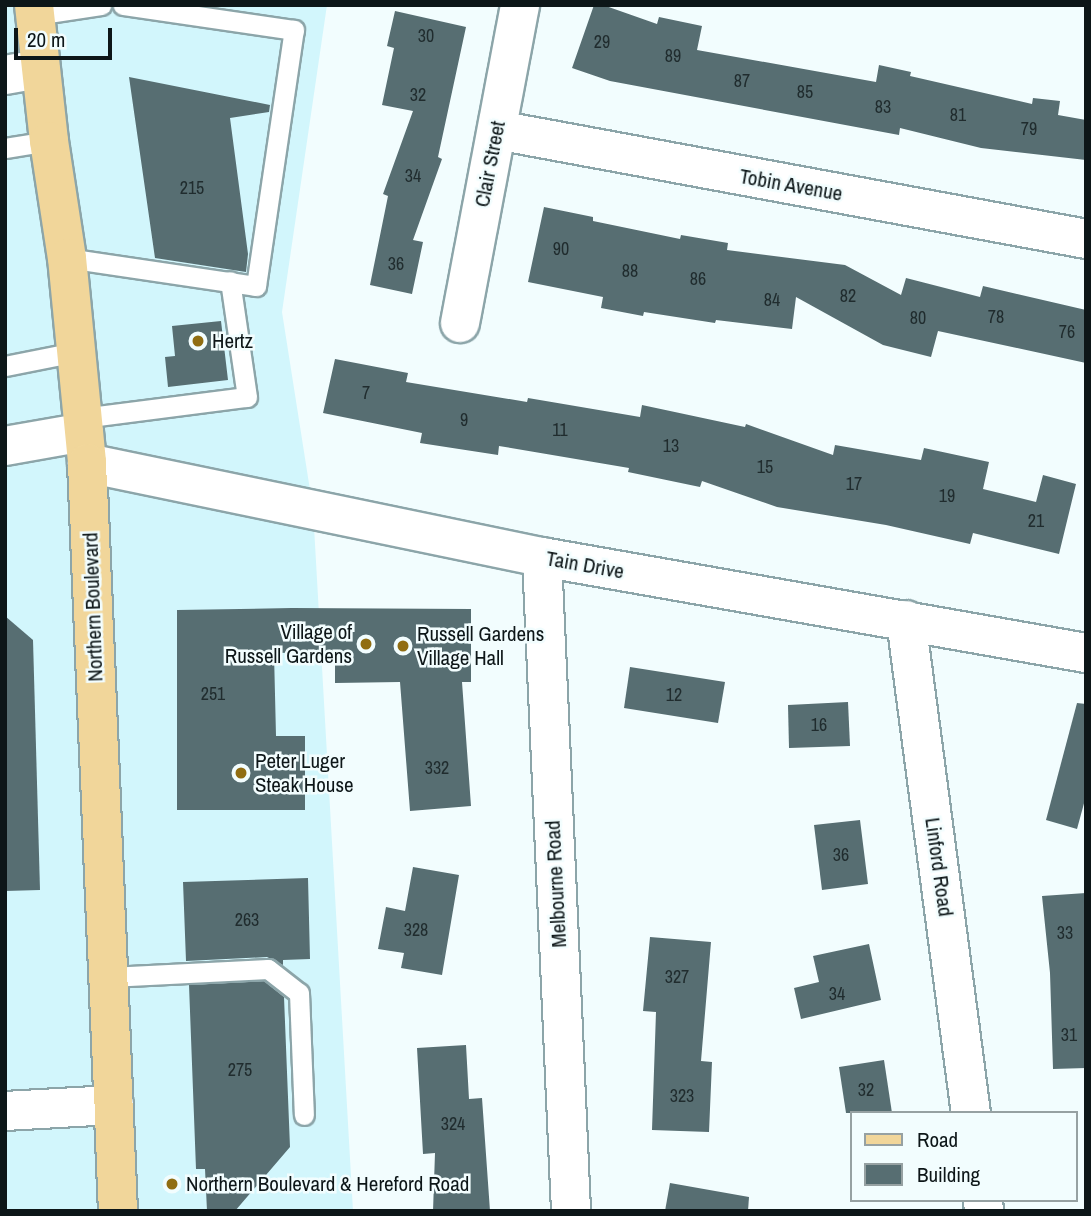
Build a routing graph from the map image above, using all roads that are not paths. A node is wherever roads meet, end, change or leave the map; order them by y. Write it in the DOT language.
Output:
graph roads {
  1 [pos="101,5"];
  2 [pos="123,5"];
  3 [pos="520,5"];
  4 [pos="35,10"];
  5 [pos="23,72"];
  6 [pos="497,130"];
  7 [pos="49,141"];
  8 [pos="5,148"];
  9 [pos="1086,239"];
  10 [pos="67,258"];
  11 [pos="230,282"];
  12 [pos="460,323"];
  13 [pos="76,352"];
  14 [pos="5,366"];
  15 [pos="85,438"];
  16 [pos="5,446"];
  17 [pos="542,558"];
  18 [pos="906,620"];
  19 [pos="1086,653"];
  20 [pos="109,977"];
  21 [pos="114,1105"];
  22 [pos="5,1111"];
  23 [pos="971,1111"];
  24 [pos="304,1115"];
  25 [pos="118,1211"];
  26 [pos="571,1211"];
  1 -- 4 [label="lane"];
  2 -- 11 [label="lane"];
  3 -- 6 [label="street, Clair Street"];
  4 -- 5 [label="main road, Northern Boulevard"];
  5 -- 7 [label="main road, Northern Boulevard"];
  6 -- 9 [label="street, Tobin Avenue"];
  6 -- 12 [label="street, Clair Street"];
  7 -- 8 [label="lane"];
  7 -- 10 [label="main road, Northern Boulevard"];
  10 -- 11 [label="lane"];
  10 -- 13 [label="main road, Northern Boulevard"];
  11 -- 15 [label="lane"];
  13 -- 14 [label="lane"];
  13 -- 15 [label="main road, Northern Boulevard"];
  15 -- 16 [label="street"];
  15 -- 17 [label="street, Tain Drive"];
  15 -- 20 [label="main road, Northern Boulevard"];
  17 -- 18 [label="street, Tain Drive"];
  17 -- 26 [label="street, Melbourne Road"];
  18 -- 19 [label="street, Tain Drive"];
  18 -- 23 [label="street, Linford Road"];
  20 -- 21 [label="main road, Northern Boulevard"];
  20 -- 24 [label="lane"];
  21 -- 22 [label="street"];
  21 -- 25 [label="main road, Northern Boulevard"];
}
